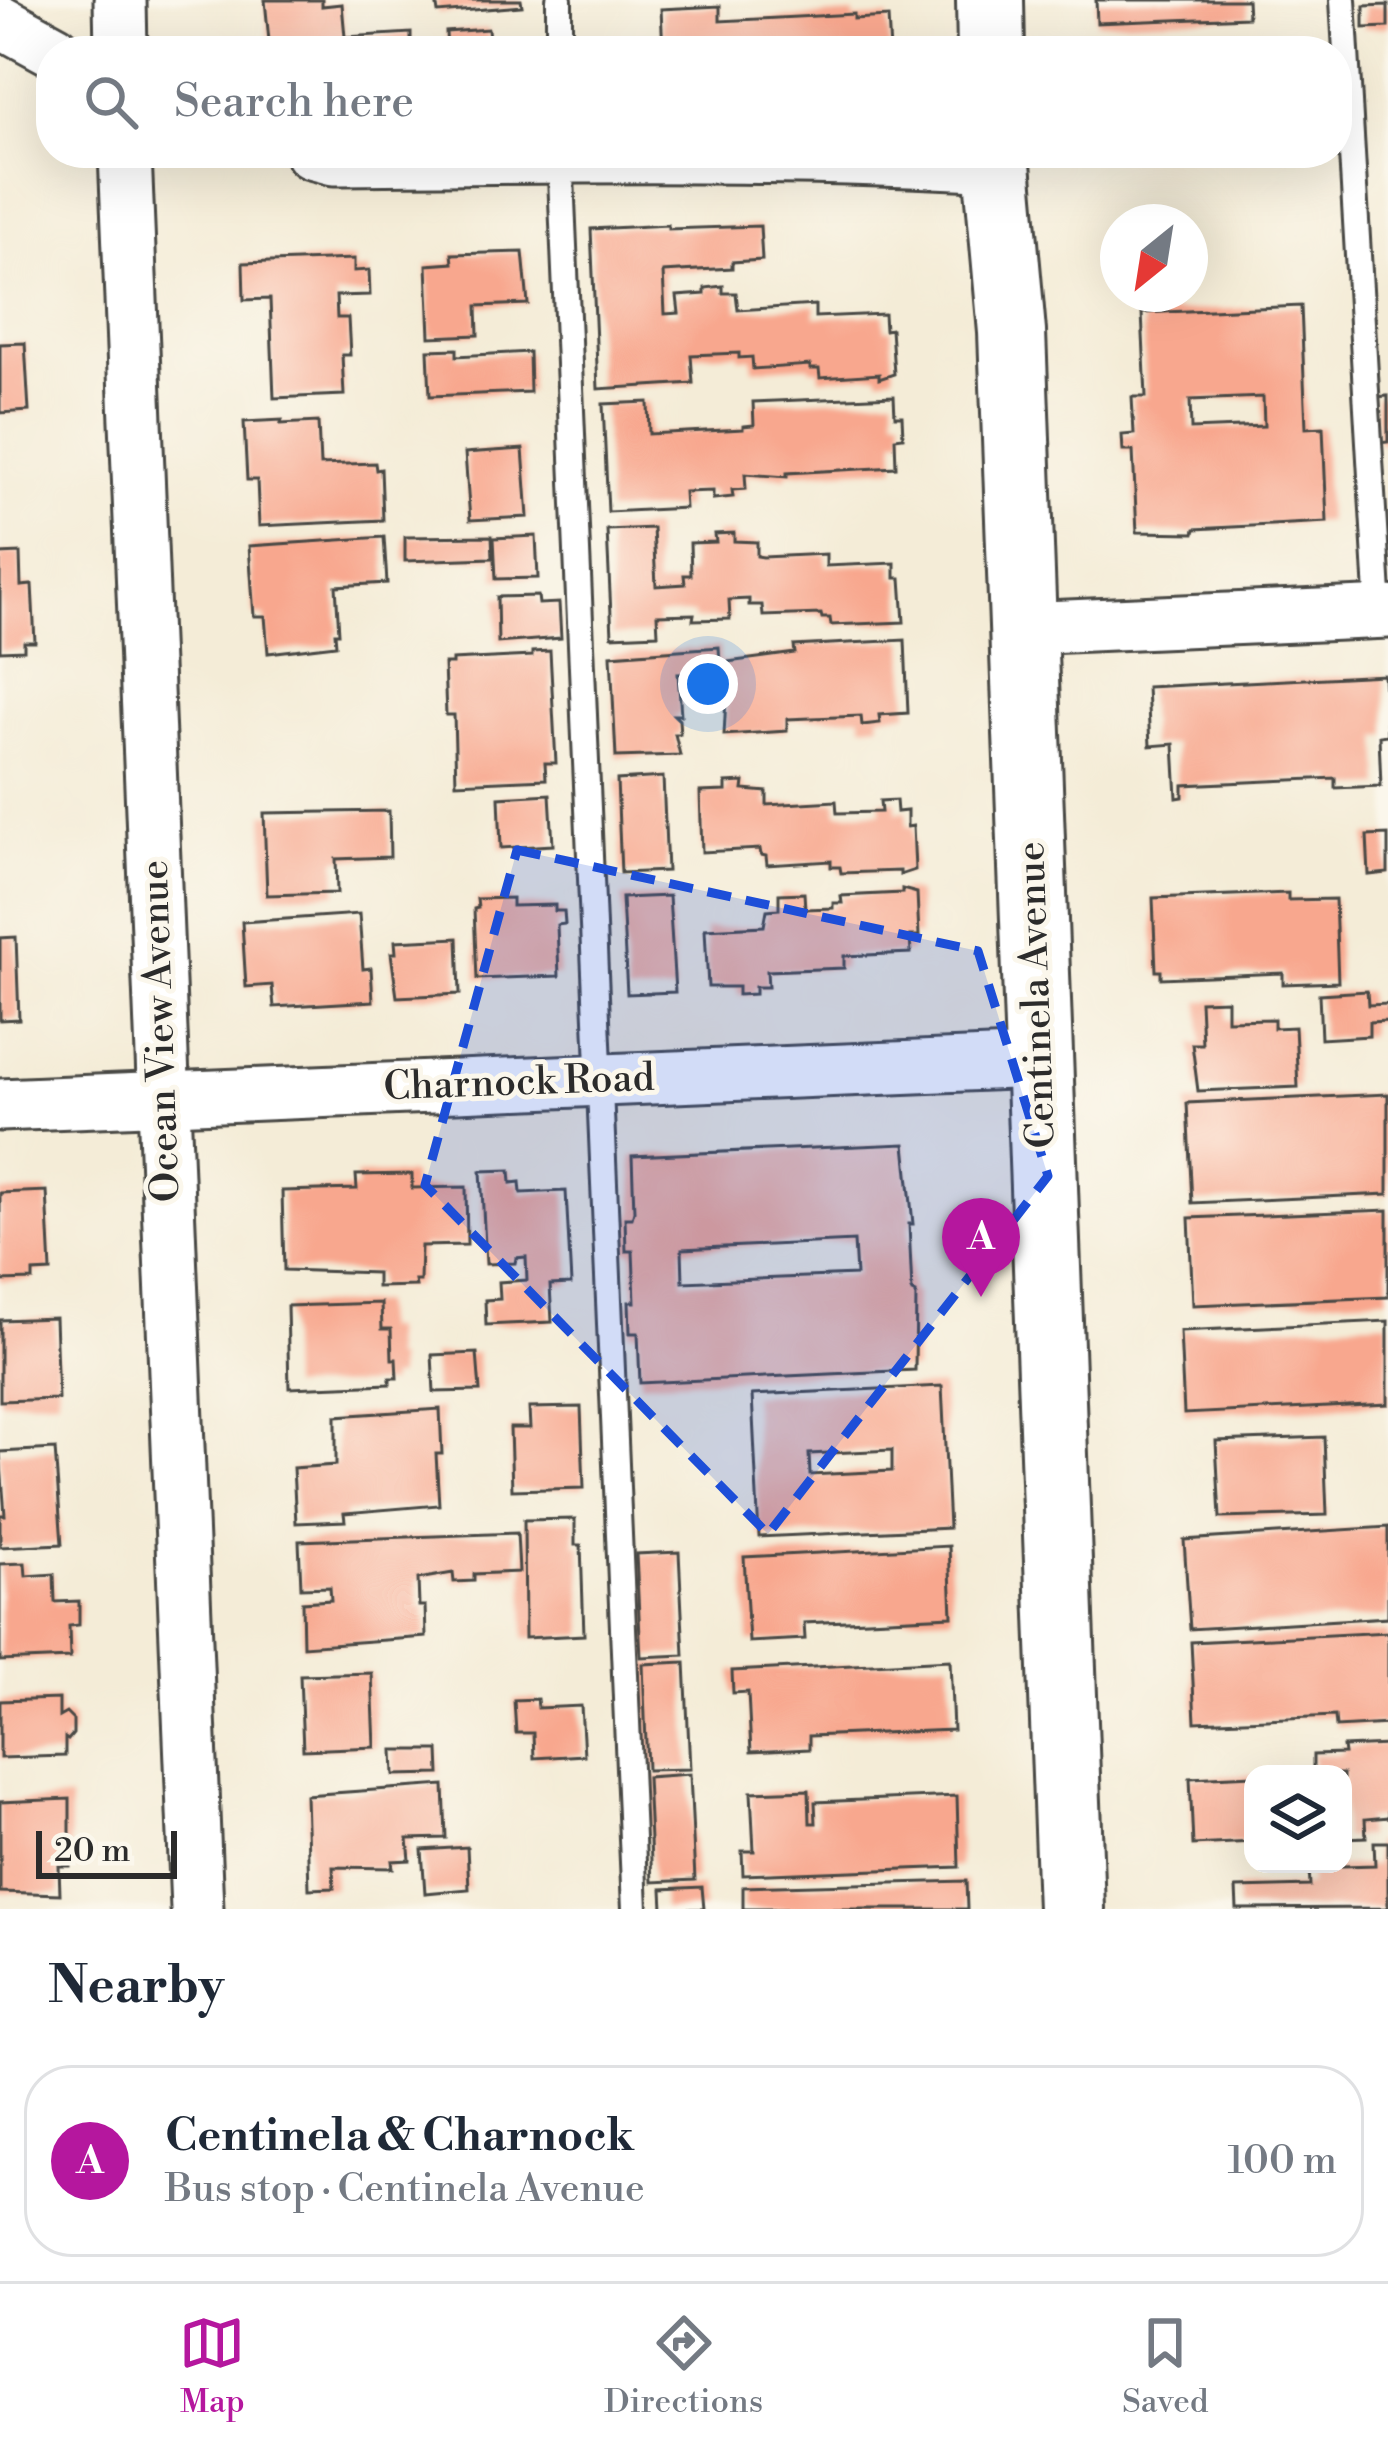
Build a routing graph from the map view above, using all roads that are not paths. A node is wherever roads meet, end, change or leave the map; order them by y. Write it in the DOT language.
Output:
graph roads {
  1 [pos="120,0"];
  2 [pos="559,0"];
  3 [pos="990,0"];
  4 [pos="1343,0"];
  5 [pos="0,21"];
  6 [pos="121,36"];
  7 [pos="559,36"];
  8 [pos="991,36"];
  9 [pos="1345,36"];
  10 [pos="36,41"];
  11 [pos="1352,134"];
  12 [pos="126,168"];
  13 [pos="561,168"];
  14 [pos="997,168"];
  15 [pos="1384,612"];
  16 [pos="1022,628"];
  17 [pos="1038,1062"];
  18 [pos="598,1080"];
  19 [pos="165,1098"];
  20 [pos="0,1105"];
  21 [pos="197,1909"];
  22 [pos="635,1909"];
  23 [pos="1071,1909"];
  1 -- 6 [label="street"];
  2 -- 7 [label="lane"];
  3 -- 8 [label="main road"];
  4 -- 9 [label="lane"];
  5 -- 10 [label="street"];
  11 -- 15 [label="lane"];
  12 -- 19 [label="street, Ocean View Avenue"];
  13 -- 18 [label="lane"];
  14 -- 16 [label="main road, Centinela Avenue"];
  15 -- 16 [label="street"];
  16 -- 17 [label="main road, Centinela Avenue"];
  17 -- 18 [label="street, Charnock Road"];
  17 -- 23 [label="main road, Centinela Avenue"];
  18 -- 19 [label="street, Charnock Road"];
  18 -- 22 [label="lane"];
  19 -- 20 [label="street, Charnock Road"];
  19 -- 21 [label="street, Ocean View Avenue"];
}
